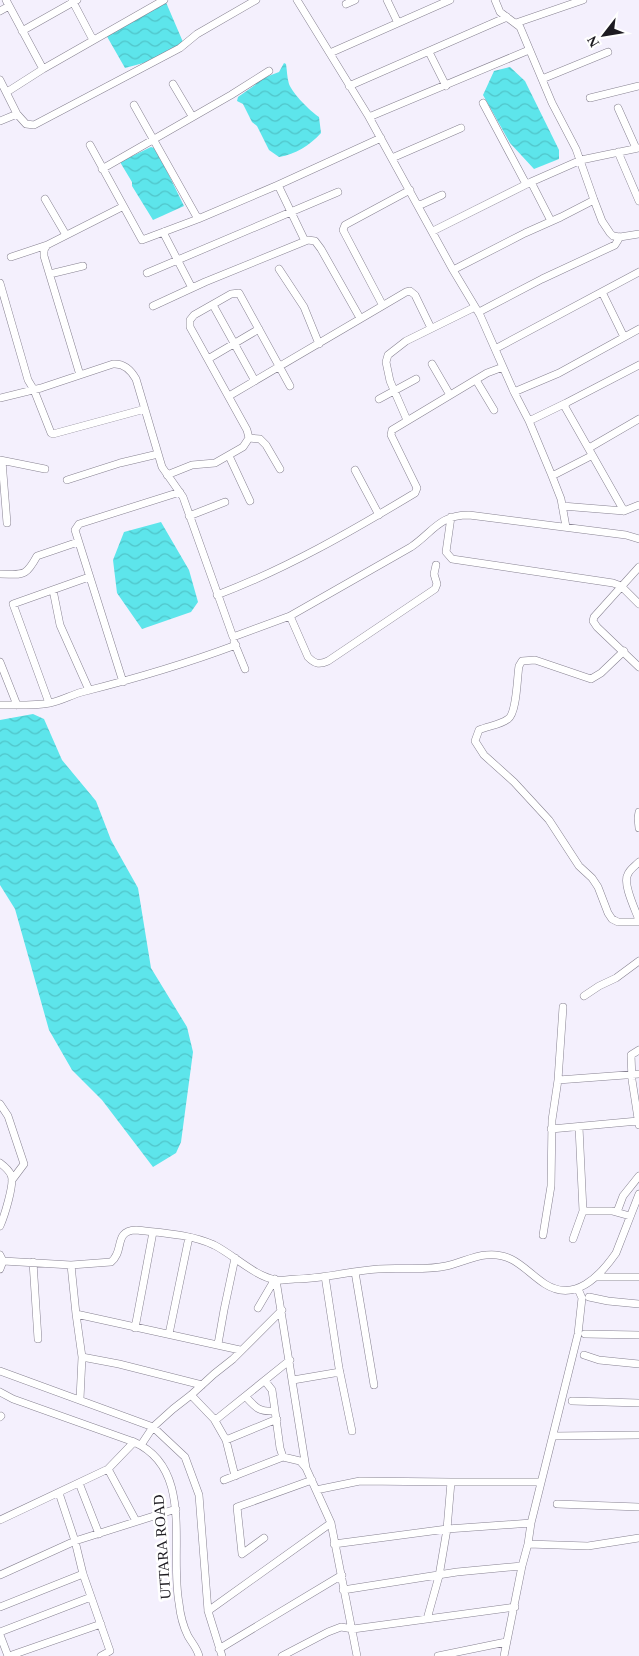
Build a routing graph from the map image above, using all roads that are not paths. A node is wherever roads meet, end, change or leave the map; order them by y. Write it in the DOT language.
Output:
graph roads {
  1 [pos="164,0"];
  2 [pos="256,0"];
  3 [pos="297,0"];
  4 [pos="355,0"];
  5 [pos="387,0"];
  6 [pos="450,0"];
  7 [pos="495,0"];
  8 [pos="584,0"];
  9 [pos="74,1"];
  10 [pos="8,3"];
  11 [pos="346,4"];
  12 [pos="0,11"];
  13 [pos="507,17"];
  14 [pos="398,23"];
  15 [pos="516,23"];
  16 [pos="22,31"];
  17 [pos="93,40"];
  18 [pos="529,50"];
  19 [pos="429,52"];
  20 [pos="608,52"];
  21 [pos="330,54"];
  22 [pos="43,69"];
  23 [pos="269,71"];
  24 [pos="542,79"];
  25 [pos="0,80"];
  26 [pos="173,84"];
  27 [pos="349,86"];
  28 [pos="446,86"];
  29 [pos="639,86"];
  30 [pos="7,92"];
  31 [pos="590,98"];
  32 [pos="483,103"];
  33 [pos="134,105"];
  34 [pos="618,108"];
  35 [pos="17,114"];
  36 [pos="192,116"];
  37 [pos="369,117"];
  38 [pos="0,121"];
  39 [pos="461,128"];
  40 [pos="153,138"];
  41 [pos="381,138"];
  42 [pos="90,145"];
  43 [pos="637,148"];
  44 [pos="618,152"];
  45 [pos="392,158"];
  46 [pos="581,160"];
  47 [pos="102,168"];
  48 [pos="528,183"];
  49 [pos="278,185"];
  50 [pos="410,190"];
  51 [pos="338,192"];
  52 [pos="442,195"];
  53 [pos="46,199"];
  54 [pos="594,200"];
  55 [pos="639,201"];
  56 [pos="122,206"];
  57 [pos="418,206"];
  58 [pos="291,213"];
  59 [pos="198,219"];
  60 [pos="551,221"];
  61 [pos="433,231"];
  62 [pos="163,232"];
  63 [pos="639,234"];
  64 [pos="66,235"];
  65 [pos="620,237"];
  66 [pos="305,240"];
  67 [pos="47,245"];
  68 [pos="11,256"];
  69 [pos="176,259"];
  70 [pos="83,266"];
  71 [pos="279,269"];
  72 [pos="453,270"];
  73 [pos="639,272"];
  74 [pos="146,273"];
  75 [pos="50,274"];
  76 [pos="0,283"];
  77 [pos="192,288"];
  78 [pos="602,292"];
  79 [pos="382,304"];
  80 [pos="213,305"];
  81 [pos="153,306"];
  82 [pos="477,309"];
  83 [pos="360,318"];
  84 [pos="431,328"];
  85 [pos="259,329"];
  86 [pos="639,329"];
  87 [pos="624,337"];
  88 [pos="235,343"];
  89 [pos="319,344"];
  90 [pos="495,350"];
  91 [pos="208,359"];
  92 [pos="432,364"];
  93 [pos="639,365"];
  94 [pos="280,367"];
  95 [pos="503,367"];
  96 [pos="80,375"];
  97 [pos="416,378"];
  98 [pos="476,380"];
  99 [pos="255,381"];
  100 [pos="290,386"];
  101 [pos="34,390"];
  102 [pos="395,390"];
  103 [pos="514,392"];
  104 [pos="450,395"];
  105 [pos="229,396"];
  106 [pos="0,398"];
  107 [pos="380,399"];
  108 [pos="566,403"];
  109 [pos="145,409"];
  110 [pos="494,410"];
  111 [pos="639,419"];
  112 [pos="408,420"];
  113 [pos="529,421"];
  114 [pos="249,438"];
  115 [pos="589,448"];
  116 [pos="158,454"];
  117 [pos="229,456"];
  118 [pos="589,457"];
  119 [pos="1,461"];
  120 [pos="45,469"];
  121 [pos="280,469"];
  122 [pos="355,470"];
  123 [pos="167,475"];
  124 [pos="552,476"];
  125 [pos="67,480"];
  126 [pos="180,492"];
  127 [pos="250,501"];
  128 [pos="225,502"];
  129 [pos="639,505"];
  130 [pos="562,506"];
  131 [pos="624,511"];
  132 [pos="379,515"];
  133 [pos="189,516"];
  134 [pos="451,516"];
  135 [pos="7,523"];
  136 [pos="566,527"];
  137 [pos="639,539"];
  138 [pos="78,542"];
  139 [pos="436,566"];
  140 [pos="639,567"];
  141 [pos="0,574"];
  142 [pos="90,577"];
  143 [pos="620,586"];
  144 [pos="53,590"];
  145 [pos="217,595"];
  146 [pos="639,604"];
  147 [pos="290,616"];
  148 [pos="233,637"];
  149 [pos="236,645"];
  150 [pos="624,651"];
  151 [pos="0,662"];
  152 [pos="639,667"];
  153 [pos="245,669"];
  154 [pos="123,682"];
  155 [pos="89,690"];
  156 [pos="49,703"];
  157 [pos="0,705"];
  158 [pos="17,705"];
  159 [pos="639,812"];
  160 [pos="639,828"];
  161 [pos="639,862"];
  162 [pos="639,921"];
  163 [pos="639,961"];
  164 [pos="584,996"];
  165 [pos="563,1007"];
  166 [pos="639,1050"];
  167 [pos="636,1074"];
  168 [pos="558,1080"];
  169 [pos="0,1104"];
  170 [pos="639,1124"];
  171 [pos="579,1127"];
  172 [pos="552,1129"];
  173 [pos="0,1163"];
  174 [pos="639,1176"];
  175 [pos="12,1180"];
  176 [pos="639,1194"];
  177 [pos="583,1211"];
  178 [pos="617,1212"];
  179 [pos="630,1216"];
  180 [pos="0,1226"];
  181 [pos="153,1232"];
  182 [pos="543,1235"];
  183 [pos="189,1237"];
  184 [pos="573,1239"];
  185 [pos="1,1258"];
  186 [pos="235,1258"];
  187 [pos="33,1262"];
  188 [pos="71,1265"];
  189 [pos="0,1269"];
  190 [pos="355,1272"];
  191 [pos="325,1276"];
  192 [pos="596,1277"];
  193 [pos="639,1277"];
  194 [pos="276,1280"];
  195 [pos="578,1289"];
  196 [pos="589,1297"];
  197 [pos="639,1304"];
  198 [pos="258,1308"];
  199 [pos="282,1310"];
  200 [pos="76,1314"];
  201 [pos="135,1328"];
  202 [pos="169,1334"];
  203 [pos="584,1334"];
  204 [pos="639,1335"];
  205 [pos="38,1339"];
  206 [pos="218,1344"];
  207 [pos="240,1350"];
  208 [pos="584,1355"];
  209 [pos="82,1357"];
  210 [pos="290,1360"];
  211 [pos="639,1364"];
  212 [pos="0,1371"];
  213 [pos="340,1372"];
  214 [pos="293,1380"];
  215 [pos="265,1381"];
  216 [pos="202,1385"];
  217 [pos="374,1385"];
  218 [pos="0,1392"];
  219 [pos="191,1395"];
  220 [pos="246,1397"];
  221 [pos="80,1399"];
  222 [pos="572,1401"];
  223 [pos="639,1403"];
  224 [pos="275,1410"];
  225 [pos="214,1419"];
  226 [pos="277,1419"];
  227 [pos="153,1427"];
  228 [pos="352,1431"];
  229 [pos="639,1435"];
  230 [pos="554,1436"];
  231 [pos="226,1440"];
  232 [pos="138,1444"];
  233 [pos="283,1457"];
  234 [pos="108,1468"];
  235 [pos="306,1468"];
  236 [pos="235,1476"];
  237 [pos="224,1480"];
  238 [pos="312,1480"];
  239 [pos="451,1482"];
  240 [pos="541,1482"];
  241 [pos="79,1483"];
  242 [pos="316,1490"];
  243 [pos="59,1493"];
  244 [pos="558,1504"];
  245 [pos="639,1507"];
  246 [pos="176,1509"];
  247 [pos="0,1520"];
  248 [pos="136,1521"];
  249 [pos="331,1523"];
  250 [pos="531,1523"];
  251 [pos="447,1529"];
  252 [pos="99,1534"];
  253 [pos="264,1538"];
  254 [pos="639,1538"];
  255 [pos="75,1541"];
  256 [pos="334,1544"];
  257 [pos="528,1544"];
  258 [pos="522,1566"];
  259 [pos="83,1574"];
  260 [pos="0,1575"];
  261 [pos="342,1575"];
  262 [pos="439,1576"];
  263 [pos="343,1590"];
  264 [pos="91,1597"];
  265 [pos="0,1607"];
  266 [pos="515,1607"];
  267 [pos="208,1611"];
  268 [pos="427,1619"];
  269 [pos="101,1624"];
  270 [pos="353,1629"];
  271 [pos="0,1633"];
  272 [pos="506,1642"];
  273 [pos="220,1653"];
  274 [pos="9,1656"];
  275 [pos="102,1656"];
  276 [pos="199,1656"];
  277 [pos="282,1656"];
  278 [pos="357,1656"];
  279 [pos="438,1656"];
  280 [pos="504,1656"];
  1 -- 17 [label="street"];
  2 -- 35 [label="street"];
  3 -- 21 [label="street"];
  4 -- 11 [label="street"];
  5 -- 14 [label="street"];
  6 -- 14 [label="street"];
  7 -- 13 [label="street"];
  8 -- 15 [label="street"];
  9 -- 16 [label="street"];
  9 -- 17 [label="street"];
  10 -- 12 [label="street"];
  10 -- 16 [label="street"];
  13 -- 15 [label="street"];
  13 -- 19 [label="street"];
  14 -- 21 [label="street"];
  15 -- 18 [label="street"];
  16 -- 22 [label="street"];
  17 -- 22 [label="street"];
  18 -- 24 [label="street"];
  18 -- 28 [label="street"];
  19 -- 27 [label="street"];
  19 -- 28 [label="street"];
  20 -- 24 [label="street"];
  21 -- 27 [label="street"];
  22 -- 30 [label="street"];
  23 -- 36 [label="street"];
  24 -- 46 [label="street"];
  25 -- 30 [label="street"];
  26 -- 36 [label="street"];
  27 -- 37 [label="street"];
  28 -- 37 [label="street"];
  29 -- 31 [label="street"];
  30 -- 35 [label="street"];
  32 -- 48 [label="street"];
  33 -- 40 [label="street"];
  34 -- 43 [label="street"];
  35 -- 38 [label="street"];
  36 -- 40 [label="street"];
  37 -- 41 [label="street"];
  39 -- 45 [label="street"];
  40 -- 47 [label="street"];
  40 -- 59 [label="street"];
  41 -- 45 [label="street"];
  41 -- 49 [label="street"];
  42 -- 47 [label="street"];
  43 -- 44 [label="street"];
  44 -- 46 [label="street"];
  44 -- 55 [label="street"];
  45 -- 50 [label="street"];
  46 -- 48 [label="street"];
  46 -- 54 [label="street"];
  47 -- 56 [label="street"];
  48 -- 60 [label="street"];
  48 -- 61 [label="street"];
  49 -- 58 [label="street"];
  49 -- 59 [label="street"];
  50 -- 57 [label="street"];
  50 -- 79 [label="street"];
  51 -- 58 [label="street"];
  52 -- 57 [label="street"];
  53 -- 64 [label="street"];
  54 -- 60 [label="street"];
  54 -- 65 [label="street"];
  56 -- 62 [label="street"];
  56 -- 64 [label="street"];
  57 -- 61 [label="street"];
  58 -- 66 [label="street"];
  58 -- 69 [label="street"];
  59 -- 62 [label="street"];
  60 -- 72 [label="street"];
  61 -- 72 [label="street"];
  62 -- 69 [label="street"];
  63 -- 65 [label="street"];
  64 -- 67 [label="street"];
  65 -- 82 [label="street"];
  66 -- 77 [label="street"];
  66 -- 83 [label="street"];
  67 -- 68 [label="street"];
  67 -- 75 [label="street"];
  69 -- 74 [label="street"];
  69 -- 77 [label="street"];
  70 -- 75 [label="street"];
  71 -- 89 [label="street"];
  72 -- 82 [label="street"];
  73 -- 78 [label="street"];
  75 -- 96 [label="street"];
  76 -- 101 [label="street"];
  77 -- 81 [label="street"];
  78 -- 87 [label="street"];
  78 -- 90 [label="street"];
  79 -- 83 [label="street"];
  79 -- 84 [label="street"];
  80 -- 85 [label="street"];
  80 -- 88 [label="street"];
  80 -- 91 [label="street"];
  82 -- 84 [label="street"];
  82 -- 90 [label="street"];
  83 -- 89 [label="street"];
  84 -- 102 [label="street"];
  85 -- 88 [label="street"];
  85 -- 94 [label="street"];
  86 -- 87 [label="street"];
  87 -- 103 [label="street"];
  88 -- 91 [label="street"];
  88 -- 99 [label="street"];
  89 -- 94 [label="street"];
  90 -- 95 [label="street"];
  91 -- 105 [label="street"];
  92 -- 104 [label="street"];
  93 -- 108 [label="street"];
  94 -- 99 [label="street"];
  94 -- 100 [label="street"];
  95 -- 98 [label="street"];
  95 -- 103 [label="street"];
  96 -- 101 [label="street"];
  96 -- 109 [label="street"];
  97 -- 102 [label="street"];
  98 -- 104 [label="street"];
  98 -- 110 [label="street"];
  99 -- 105 [label="street"];
  101 -- 106 [label="street"];
  101 -- 109 [label="street"];
  102 -- 107 [label="street"];
  102 -- 112 [label="street"];
  103 -- 113 [label="street"];
  104 -- 112 [label="street"];
  105 -- 114 [label="street"];
  108 -- 113 [label="street"];
  108 -- 115 [label="street"];
  109 -- 116 [label="street"];
  111 -- 115 [label="street"];
  112 -- 132 [label="street"];
  113 -- 124 [label="street"];
  114 -- 117 [label="street"];
  114 -- 121 [label="street"];
  115 -- 131 [label="street"];
  116 -- 123 [label="street"];
  116 -- 125 [label="street"];
  117 -- 123 [label="street"];
  117 -- 127 [label="street"];
  118 -- 124 [label="street"];
  119 -- 120 [label="street"];
  119 -- 135 [label="street"];
  122 -- 132 [label="street"];
  123 -- 126 [label="street"];
  124 -- 130 [label="street"];
  126 -- 133 [label="street"];
  126 -- 138 [label="street"];
  128 -- 133 [label="street"];
  129 -- 131 [label="street"];
  130 -- 131 [label="street"];
  130 -- 136 [label="street"];
  132 -- 145 [label="street"];
  133 -- 145 [label="street"];
  134 -- 136 [label="street"];
  134 -- 143 [label="street"];
  134 -- 147 [label="street"];
  136 -- 137 [label="street"];
  138 -- 141 [label="street"];
  138 -- 142 [label="street"];
  139 -- 147 [label="street"];
  140 -- 143 [label="street"];
  142 -- 144 [label="street"];
  142 -- 154 [label="street"];
  143 -- 146 [label="street"];
  143 -- 150 [label="street"];
  144 -- 155 [label="street"];
  144 -- 156 [label="street"];
  145 -- 148 [label="street"];
  147 -- 148 [label="street"];
  148 -- 149 [label="street"];
  149 -- 153 [label="street"];
  149 -- 154 [label="street"];
  150 -- 152 [label="street"];
  150 -- 162 [label="street"];
  151 -- 158 [label="street"];
  154 -- 155 [label="street"];
  155 -- 156 [label="street"];
  156 -- 158 [label="street"];
  157 -- 158 [label="street"];
  159 -- 160 [label="street"];
  161 -- 162 [label="street"];
  163 -- 164 [label="street"];
  165 -- 168 [label="street"];
  166 -- 167 [label="street"];
  167 -- 168 [label="street"];
  167 -- 170 [label="street"];
  168 -- 172 [label="street"];
  169 -- 175 [label="street"];
  170 -- 171 [label="street"];
  171 -- 172 [label="street"];
  171 -- 177 [label="street"];
  172 -- 182 [label="street"];
  173 -- 175 [label="street"];
  174 -- 178 [label="street"];
  175 -- 180 [label="street"];
  176 -- 179 [label="street"];
  177 -- 178 [label="street"];
  177 -- 184 [label="street"];
  178 -- 179 [label="street"];
  179 -- 192 [label="street"];
  181 -- 183 [label="street"];
  181 -- 188 [label="street"];
  181 -- 201 [label="street"];
  183 -- 186 [label="street"];
  183 -- 202 [label="street"];
  185 -- 187 [label="street"];
  185 -- 189 [label="street"];
  186 -- 194 [label="street"];
  186 -- 206 [label="street"];
  187 -- 188 [label="street"];
  187 -- 205 [label="street"];
  188 -- 200 [label="street"];
  190 -- 191 [label="street"];
  190 -- 195 [label="street"];
  190 -- 217 [label="street"];
  191 -- 194 [label="street"];
  191 -- 213 [label="street"];
  192 -- 193 [label="street"];
  192 -- 195 [label="street"];
  194 -- 198 [label="street"];
  194 -- 199 [label="street"];
  195 -- 230 [label="street"];
  196 -- 197 [label="street"];
  199 -- 207 [label="street"];
  199 -- 210 [label="street"];
  200 -- 201 [label="street"];
  200 -- 209 [label="street"];
  201 -- 202 [label="street"];
  202 -- 206 [label="street"];
  203 -- 204 [label="street"];
  206 -- 207 [label="street"];
  207 -- 216 [label="street"];
  208 -- 211 [label="street"];
  209 -- 216 [label="street"];
  209 -- 221 [label="street"];
  210 -- 214 [label="street"];
  210 -- 215 [label="street"];
  212 -- 221 [label="street"];
  213 -- 214 [label="street"];
  213 -- 228 [label="street"];
  214 -- 235 [label="street"];
  215 -- 220 [label="street"];
  215 -- 224 [label="street"];
  216 -- 219 [label="street"];
  218 -- 232 [label="street, UTTARA ROAD"];
  219 -- 225 [label="street"];
  219 -- 227 [label="street"];
  220 -- 224 [label="street"];
  220 -- 225 [label="street"];
  221 -- 227 [label="street"];
  222 -- 223 [label="street"];
  224 -- 226 [label="street"];
  225 -- 231 [label="street"];
  226 -- 231 [label="street"];
  226 -- 233 [label="street"];
  227 -- 232 [label="street"];
  227 -- 267 [label="street"];
  229 -- 230 [label="street"];
  230 -- 240 [label="street"];
  231 -- 236 [label="street"];
  232 -- 234 [label="street"];
  232 -- 246 [label="street, UTTARA ROAD"];
  233 -- 235 [label="street"];
  233 -- 236 [label="street"];
  234 -- 241 [label="street"];
  234 -- 248 [label="street"];
  235 -- 238 [label="street"];
  236 -- 237 [label="street"];
  238 -- 242 [label="street"];
  238 -- 253 [label="street"];
  239 -- 240 [label="street"];
  239 -- 242 [label="street"];
  239 -- 251 [label="street"];
  240 -- 250 [label="street"];
  241 -- 243 [label="street"];
  241 -- 252 [label="street"];
  242 -- 249 [label="street"];
  243 -- 247 [label="street"];
  243 -- 255 [label="street"];
  244 -- 245 [label="street"];
  246 -- 248 [label="street"];
  246 -- 276 [label="street, UTTARA ROAD"];
  248 -- 252 [label="street"];
  249 -- 256 [label="street"];
  249 -- 267 [label="street"];
  250 -- 251 [label="street"];
  250 -- 257 [label="street"];
  251 -- 256 [label="street"];
  251 -- 262 [label="street"];
  252 -- 255 [label="street"];
  254 -- 257 [label="street"];
  255 -- 259 [label="street"];
  255 -- 260 [label="street"];
  256 -- 261 [label="street"];
  257 -- 258 [label="street"];
  258 -- 262 [label="street"];
  258 -- 266 [label="street"];
  259 -- 264 [label="street"];
  259 -- 265 [label="street"];
  261 -- 263 [label="street"];
  261 -- 273 [label="street"];
  262 -- 263 [label="street"];
  262 -- 268 [label="street"];
  263 -- 270 [label="street"];
  264 -- 269 [label="street"];
  264 -- 271 [label="street"];
  266 -- 268 [label="street"];
  266 -- 272 [label="street"];
  267 -- 273 [label="street"];
  268 -- 270 [label="street"];
  269 -- 274 [label="street"];
  269 -- 275 [label="street"];
  270 -- 277 [label="street"];
  270 -- 278 [label="street"];
  271 -- 274 [label="street"];
  272 -- 279 [label="street"];
  272 -- 280 [label="street"];
}
